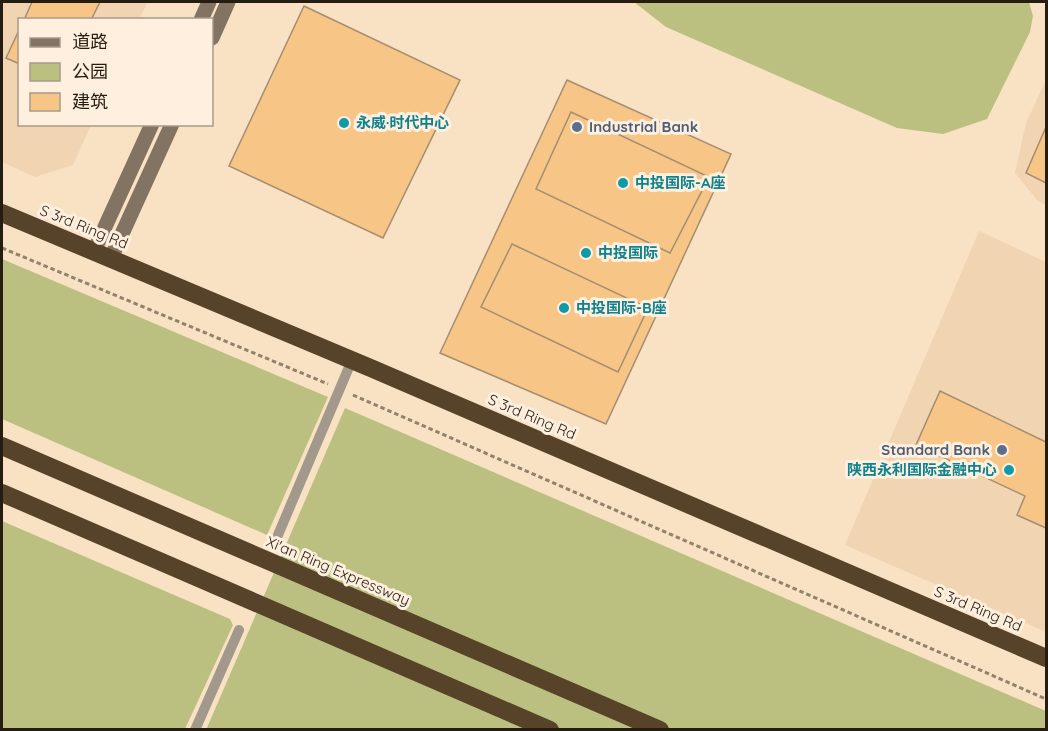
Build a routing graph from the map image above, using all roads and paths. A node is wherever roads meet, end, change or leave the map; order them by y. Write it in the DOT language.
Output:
graph roads {
  1 [pos="209,2"];
  2 [pos="228,2"];
  3 [pos="202,18"];
  4 [pos="213,36"];
  5 [pos="151,126"];
  6 [pos="171,126"];
  7 [pos="2,213"];
  8 [pos="2,248"];
  9 [pos="102,254"];
  10 [pos="352,360"];
  11 [pos="340,389"];
  12 [pos="2,446"];
  13 [pos="2,493"];
  14 [pos="278,535"];
  15 [pos="239,630"];
  16 [pos="1047,658"];
  17 [pos="1047,699"];
  18 [pos="195,729"];
  19 [pos="550,729"];
  20 [pos="660,729"];
  1 -- 3 [label="street"];
  2 -- 4 [label="street"];
  5 -- 9 [label="street"];
  6 -- 9 [label="street"];
  7 -- 9 [label="highway, S 3rd Ring Rd"];
  8 -- 11 [label="path"];
  9 -- 10 [label="highway, S 3rd Ring Rd"];
  10 -- 11 [label="lane"];
  10 -- 16 [label="highway, S 3rd Ring Rd"];
  11 -- 14 [label="lane"];
  11 -- 17 [label="path"];
  12 -- 20 [label="highway, Xi'an Ring Expressway"];
  13 -- 19 [label="highway"];
  15 -- 18 [label="lane"];
}
